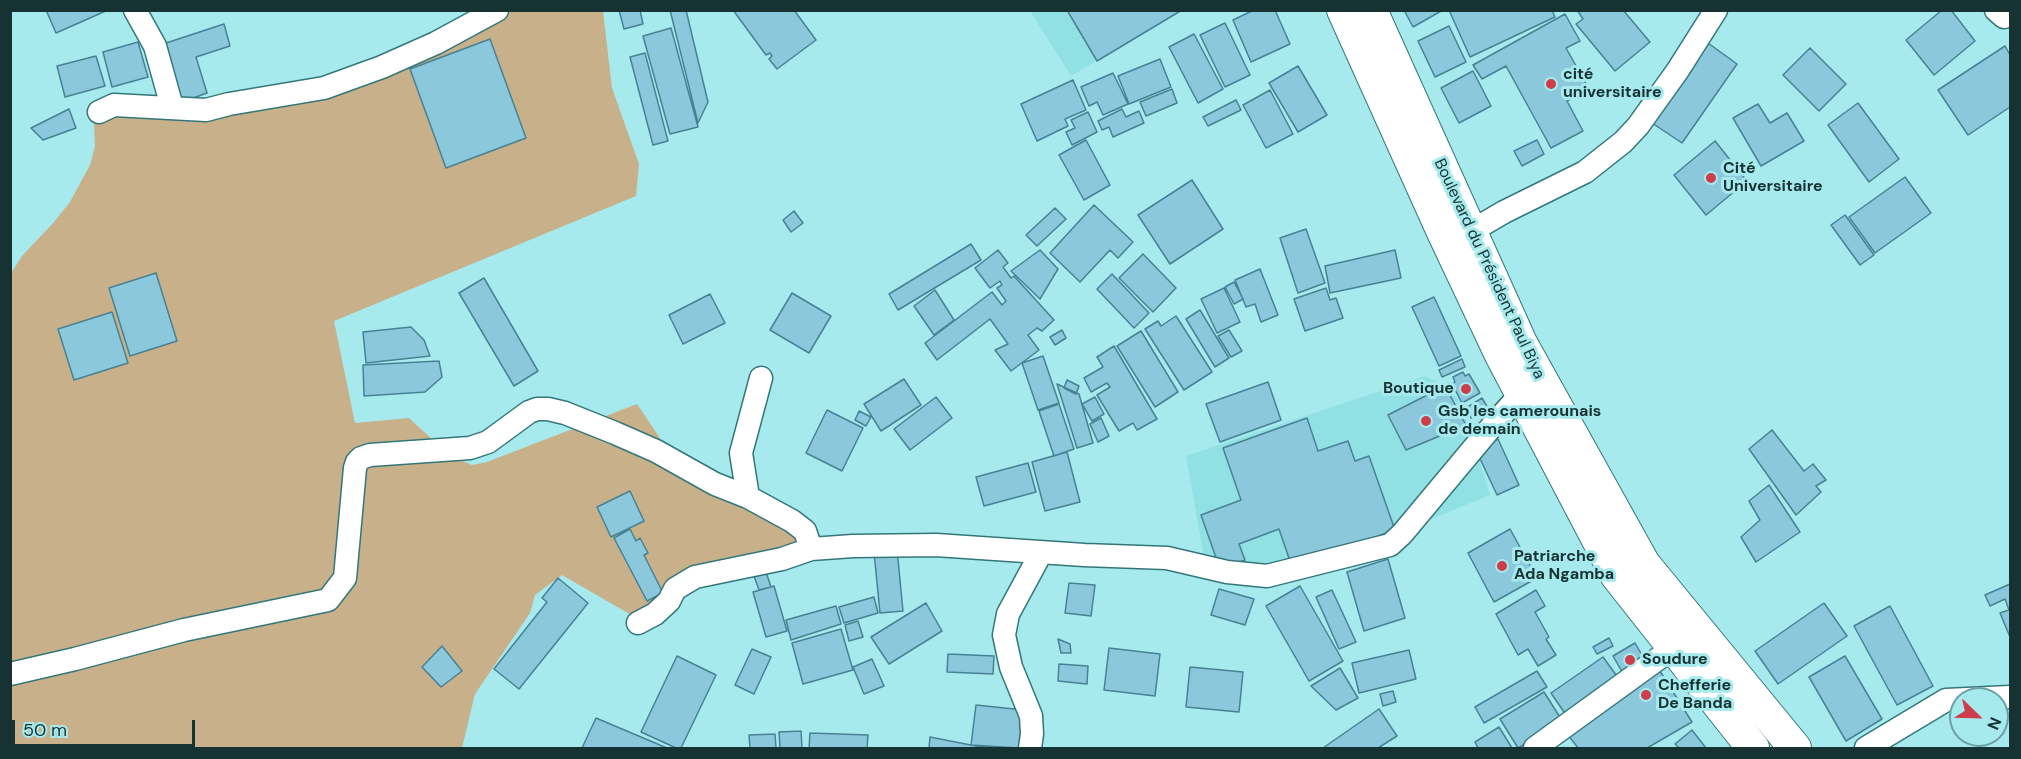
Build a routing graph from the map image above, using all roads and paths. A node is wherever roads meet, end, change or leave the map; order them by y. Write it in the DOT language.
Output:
graph roads {
  1 [pos="135,10"];
  2 [pos="497,10"];
  3 [pos="1343,10"];
  4 [pos="1371,10"];
  5 [pos="1716,10"];
  6 [pos="172,107"];
  7 [pos="99,112"];
  8 [pos="1460,238"];
  9 [pos="761,378"];
  10 [pos="1521,394"];
  11 [pos="748,497"];
  12 [pos="811,549"];
  13 [pos="1041,553"];
  14 [pos="638,623"];
  15 [pos="1673,648"];
  16 [pos="10,674"];
  17 [pos="2010,697"];
  18 [pos="1030,748"];
  19 [pos="1534,748"];
  20 [pos="1753,748"];
  21 [pos="1795,748"];
  22 [pos="1866,748"];
  1 -- 6 [label="street"];
  2 -- 6 [label="street"];
  3 -- 8 [label="main road, Boulevard du Président Paul Biya"];
  4 -- 8 [label="main road, Boulevard du Président Paul Biya"];
  5 -- 8 [label="street"];
  6 -- 7 [label="street"];
  8 -- 10 [label="main road, Boulevard du Président Paul Biya"];
  8 -- 21 [label="main road, Boulevard du Président Paul Biya"];
  9 -- 11 [label="street"];
  10 -- 13 [label="street"];
  10 -- 15 [label="main road, Boulevard du Président Paul Biya"];
  11 -- 12 [label="street"];
  11 -- 16 [label="street"];
  12 -- 13 [label="street"];
  12 -- 14 [label="street"];
  13 -- 18 [label="street"];
  15 -- 19 [label="street"];
  15 -- 20 [label="main road, Boulevard du Président Paul Biya"];
  17 -- 22 [label="street"];
}
